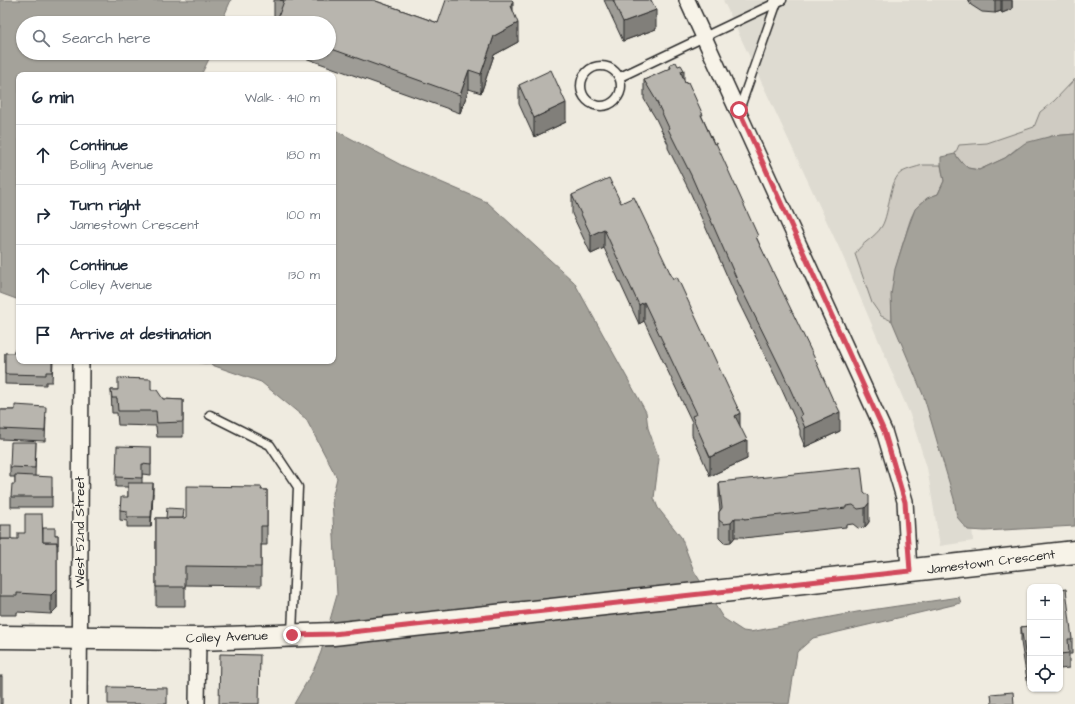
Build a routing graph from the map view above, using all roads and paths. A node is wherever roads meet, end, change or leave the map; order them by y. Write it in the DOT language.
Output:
graph roads {
  1 [pos="687,0"];
  2 [pos="776,1"];
  3 [pos="704,38"];
  4 [pos="620,77"];
  5 [pos="739,110"];
  6 [pos="81,364"];
  7 [pos="210,415"];
  8 [pos="1075,552"];
  9 [pos="910,571"];
  10 [pos="645,600"];
  11 [pos="292,635"];
  12 [pos="0,637"];
  13 [pos="79,638"];
  14 [pos="198,639"];
  15 [pos="79,704"];
  16 [pos="197,704"];
  1 -- 3 [label="street"];
  2 -- 3 [label="lane"];
  2 -- 5 [label="lane"];
  3 -- 4 [label="lane"];
  3 -- 5 [label="street"];
  4 -- 4 [label="lane"];
  5 -- 9 [label="street"];
  6 -- 13 [label="street, West 52nd Street"];
  7 -- 11 [label="lane"];
  8 -- 9 [label="main road, Jamestown Crescent"];
  9 -- 10 [label="main road, Jamestown Crescent"];
  10 -- 11 [label="main road, Colley Avenue"];
  11 -- 14 [label="main road, Colley Avenue"];
  12 -- 13 [label="main road, Colley Avenue"];
  13 -- 14 [label="main road, Colley Avenue"];
  13 -- 15 [label="street, West 52nd Street"];
  14 -- 16 [label="street"];
}
